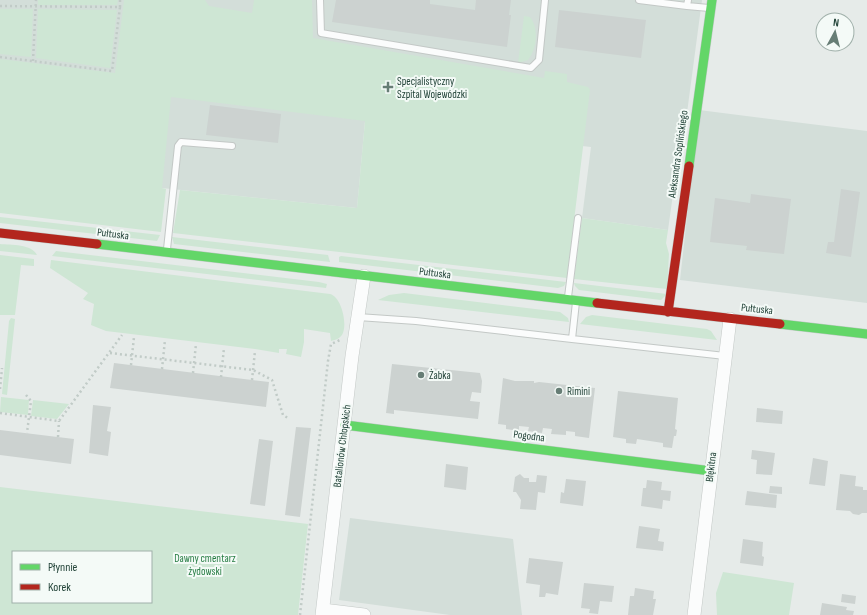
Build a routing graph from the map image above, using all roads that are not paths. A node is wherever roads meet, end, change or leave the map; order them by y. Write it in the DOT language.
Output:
graph roads {
  1 [pos="320,0"];
  2 [pos="545,0"];
  3 [pos="638,0"];
  4 [pos="687,3"];
  5 [pos="711,4"];
  6 [pos="232,146"];
  7 [pos="578,218"];
  8 [pos="0,233"];
  9 [pos="167,253"];
  10 [pos="364,276"];
  11 [pos="572,301"];
  12 [pos="668,312"];
  13 [pos="358,316"];
  14 [pos="730,319"];
  15 [pos="867,334"];
  16 [pos="572,339"];
  17 [pos="725,356"];
  18 [pos="345,424"];
  19 [pos="711,470"];
  20 [pos="322,612"];
  21 [pos="364,615"];
  22 [pos="694,615"];
  1 -- 2 [label="lane"];
  3 -- 4 [label="lane"];
  4 -- 5 [label="lane"];
  5 -- 12 [label="main road, Aleksandra Soplińskiego"];
  6 -- 9 [label="lane"];
  7 -- 11 [label="lane"];
  8 -- 9 [label="main road, Pułtuska"];
  9 -- 10 [label="main road, Pułtuska"];
  10 -- 11 [label="main road, Pułtuska"];
  10 -- 13 [label="street, Batalionów Chłopskich"];
  11 -- 12 [label="main road, Pułtuska"];
  11 -- 16 [label="lane"];
  12 -- 14 [label="main road, Pułtuska"];
  13 -- 16 [label="lane"];
  13 -- 18 [label="street, Batalionów Chłopskich"];
  14 -- 15 [label="main road, Pułtuska"];
  14 -- 17 [label="street, Błękitna"];
  16 -- 17 [label="lane"];
  17 -- 19 [label="street, Błękitna"];
  18 -- 19 [label="main road, Pogodna"];
  18 -- 20 [label="street, Batalionów Chłopskich"];
  19 -- 22 [label="street, Błękitna"];
  20 -- 21 [label="street"];
}
